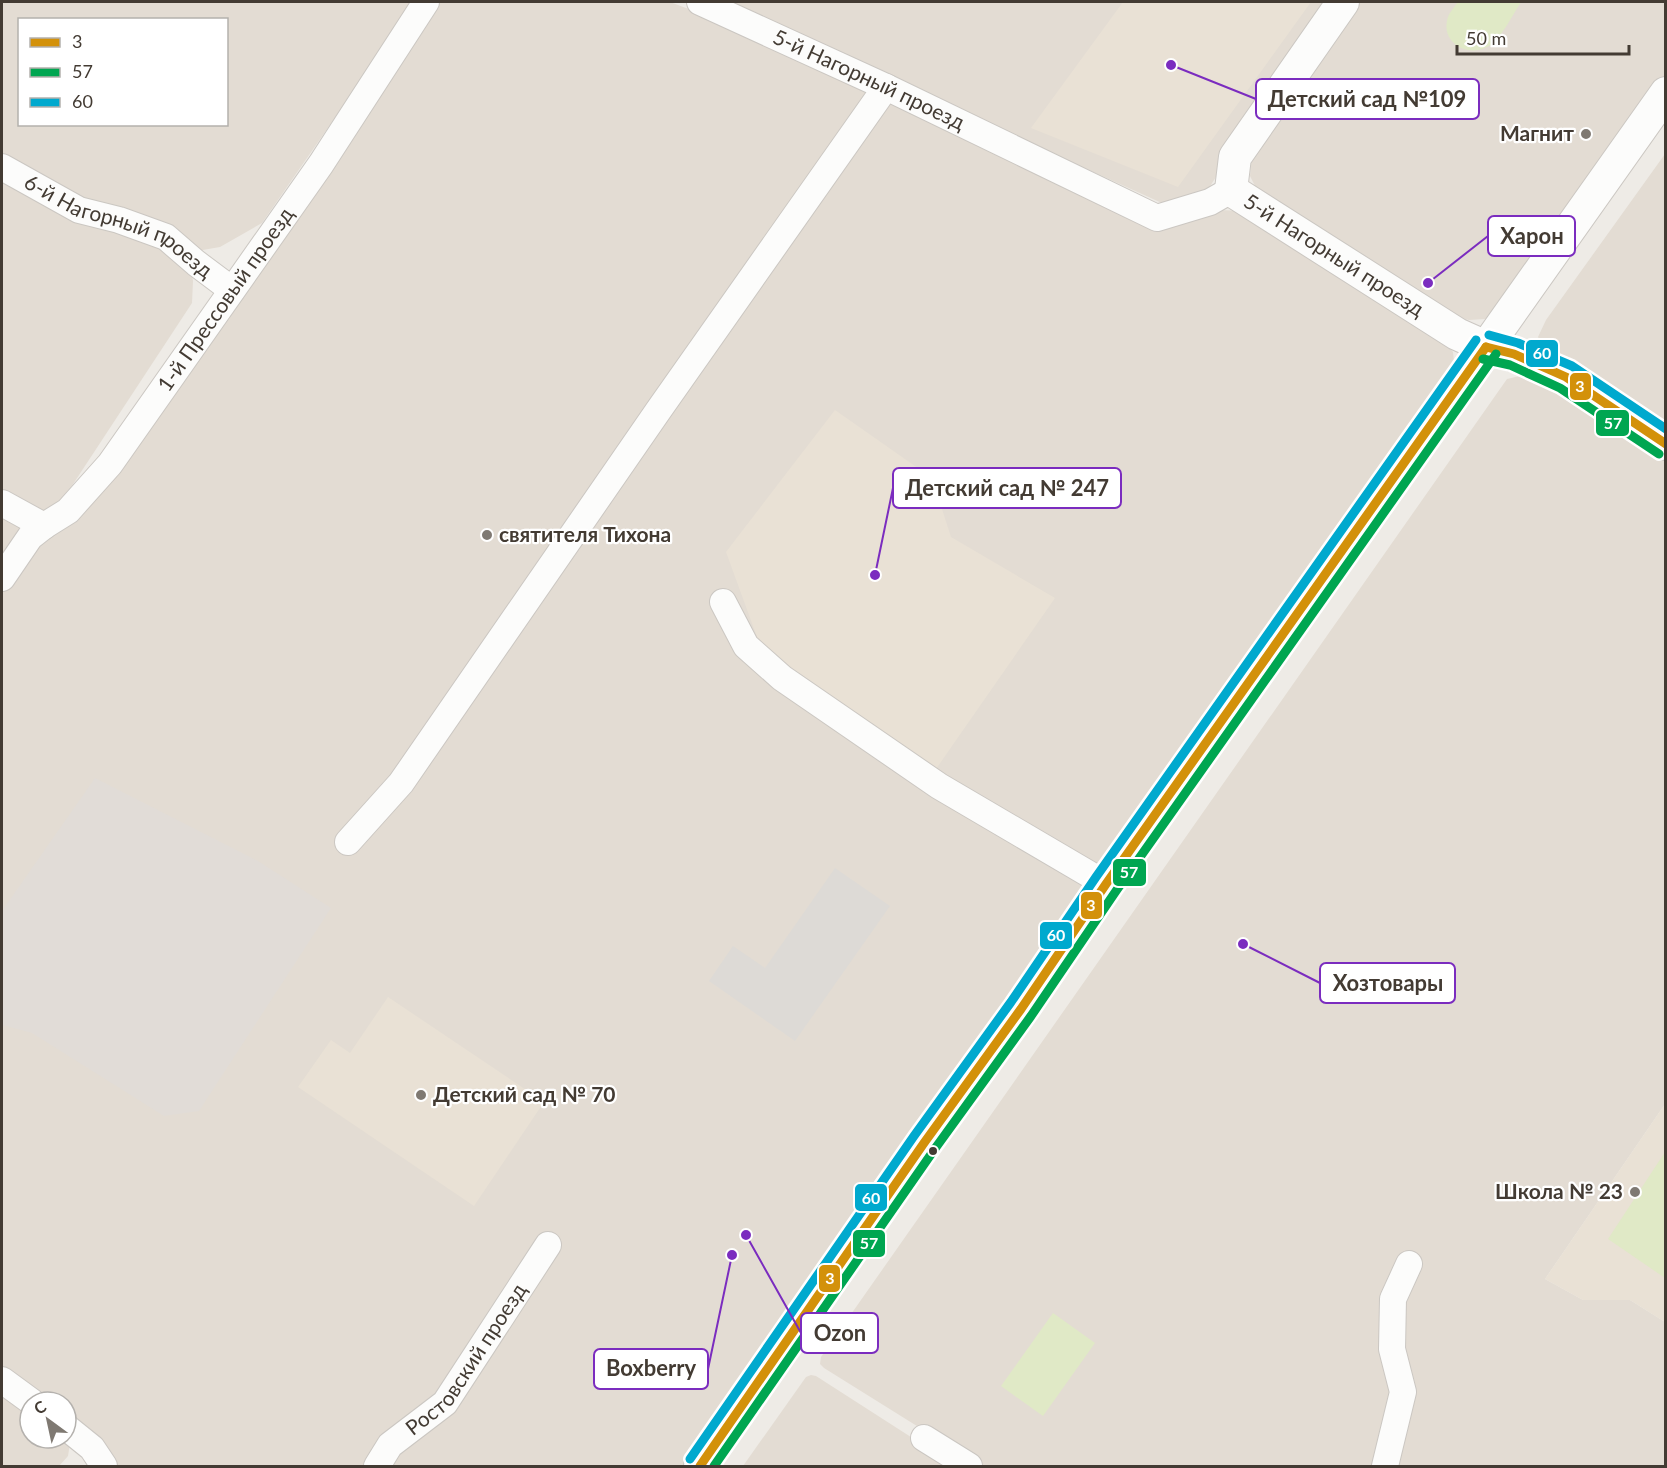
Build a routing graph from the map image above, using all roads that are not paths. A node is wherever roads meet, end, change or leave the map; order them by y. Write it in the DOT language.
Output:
graph roads {
  1 [pos="426,2"];
  2 [pos="700,2"];
  3 [pos="1343,2"];
  4 [pos="886,87"];
  5 [pos="1665,93"];
  6 [pos="2,167"];
  7 [pos="1231,190"];
  8 [pos="232,290"];
  9 [pos="1486,347"];
  10 [pos="1665,444"];
  11 [pos="2,502"];
  12 [pos="44,526"];
  13 [pos="2,578"];
  14 [pos="723,602"];
  15 [pos="348,842"];
  16 [pos="1106,884"];
  17 [pos="548,1245"];
  18 [pos="1409,1264"];
  19 [pos="2,1380"];
  20 [pos="18,1392"];
  21 [pos="924,1438"];
  22 [pos="78,1442"];
  23 [pos="92,1460"];
  24 [pos="377,1467"];
  25 [pos="700,1467"];
  26 [pos="969,1467"];
  27 [pos="1385,1467"];
  1 -- 8 [label="street, 1-й Прессовый проезд"];
  2 -- 4 [label="street, 5-й Нагорный проезд"];
  3 -- 7 [label="street"];
  4 -- 7 [label="street, 5-й Нагорный проезд"];
  4 -- 15 [label="street"];
  5 -- 9 [label="street"];
  6 -- 8 [label="street, 6-й Нагорный проезд"];
  7 -- 9 [label="street, 5-й Нагорный проезд"];
  8 -- 12 [label="street, 1-й Прессовый проезд"];
  9 -- 10 [label="street, 5-й Нагорный проезд"];
  9 -- 16 [label="street"];
  11 -- 12 [label="street"];
  12 -- 13 [label="street, 1-й Прессовый проезд"];
  14 -- 16 [label="street"];
  16 -- 25 [label="street"];
  17 -- 24 [label="street, Ростовский проезд"];
  18 -- 27 [label="street"];
  19 -- 20 [label="street"];
  21 -- 26 [label="street"];
  22 -- 23 [label="street"];
}
